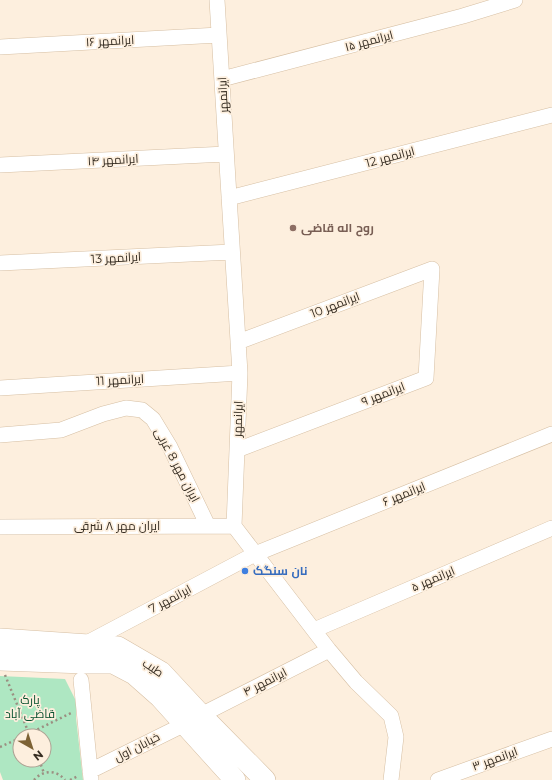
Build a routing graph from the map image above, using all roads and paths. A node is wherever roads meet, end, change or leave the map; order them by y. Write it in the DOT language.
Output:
graph roads {
  1 [pos="218,0"];
  2 [pos="515,0"];
  3 [pos="220,35"];
  4 [pos="0,47"];
  5 [pos="222,80"];
  6 [pos="552,115"];
  7 [pos="226,154"];
  8 [pos="0,165"];
  9 [pos="229,198"];
  10 [pos="232,252"];
  11 [pos="0,263"];
  12 [pos="432,269"];
  13 [pos="238,342"];
  14 [pos="240,373"];
  15 [pos="0,388"];
  16 [pos="552,434"];
  17 [pos="0,435"];
  18 [pos="237,450"];
  19 [pos="208,526"];
  20 [pos="234,526"];
  21 [pos="0,527"];
  22 [pos="552,528"];
  23 [pos="255,554"];
  24 [pos="314,630"];
  25 [pos="0,639"];
  26 [pos="85,644"];
  27 [pos="329,650"];
  28 [pos="1,665"];
  29 [pos="81,680"];
  30 [pos="84,707"];
  31 [pos="193,719"];
  32 [pos="26,728"];
  33 [pos="43,728"];
  34 [pos="552,739"];
  35 [pos="12,742"];
  36 [pos="0,748"];
  37 [pos="42,768"];
  38 [pos="44,773"];
  39 [pos="90,776"];
  40 [pos="34,780"];
  41 [pos="65,780"];
  42 [pos="235,780"];
  43 [pos="265,780"];
  44 [pos="391,780"];
  45 [pos="438,780"];
  1 -- 3 [label="street, ایرانمهر"];
  2 -- 5 [label="street, ایرانمهر ۱۵"];
  3 -- 4 [label="street, ایرانمهر ۱۶"];
  3 -- 5 [label="street, ایرانمهر"];
  5 -- 7 [label="street, ایرانمهر"];
  6 -- 9 [label="street, ایرانمهر 12"];
  7 -- 8 [label="street, ایرانمهر ۱۴"];
  7 -- 9 [label="street, ایرانمهر"];
  9 -- 10 [label="street, ایرانمهر"];
  10 -- 11 [label="street, ایرانمهر 13"];
  10 -- 13 [label="street, ایرانمهر"];
  12 -- 13 [label="street, ایرانمهر 10"];
  12 -- 18 [label="street, ایرانمهر ۹"];
  13 -- 14 [label="street, ایرانمهر"];
  14 -- 15 [label="street, ایرانمهر 11"];
  14 -- 18 [label="street, ایرانمهر"];
  16 -- 23 [label="street, ایرانمهر ۶"];
  17 -- 19 [label="street, ایران مهر 8 غربی"];
  18 -- 20 [label="street, ایرانمهر"];
  19 -- 20 [label="street, ایران مهر ٨ شرقی"];
  19 -- 21 [label="street, ایران مهر ٨ شرقی"];
  20 -- 23 [label="street"];
  22 -- 24 [label="street, ایرانمهر ۵"];
  23 -- 24 [label="street"];
  23 -- 26 [label="street, ایرانمهر 7"];
  24 -- 27 [label="street"];
  25 -- 26 [label="main road, طیب"];
  26 -- 31 [label="main road, طیب"];
  27 -- 31 [label="street, ایرانمهر ۴"];
  27 -- 44 [label="street"];
  28 -- 31 [label="main road, طیب"];
  28 -- 32 [label="path"];
  29 -- 30 [label="street"];
  30 -- 33 [label="path"];
  30 -- 39 [label="street"];
  31 -- 39 [label="street, خیابان اول"];
  31 -- 42 [label="main road, طیب"];
  31 -- 43 [label="main road, طیب"];
  34 -- 45 [label="street, ایرانمهر ۳"];
  35 -- 36 [label="path"];
  37 -- 38 [label="path"];
  38 -- 40 [label="path"];
  38 -- 41 [label="path"];
}
